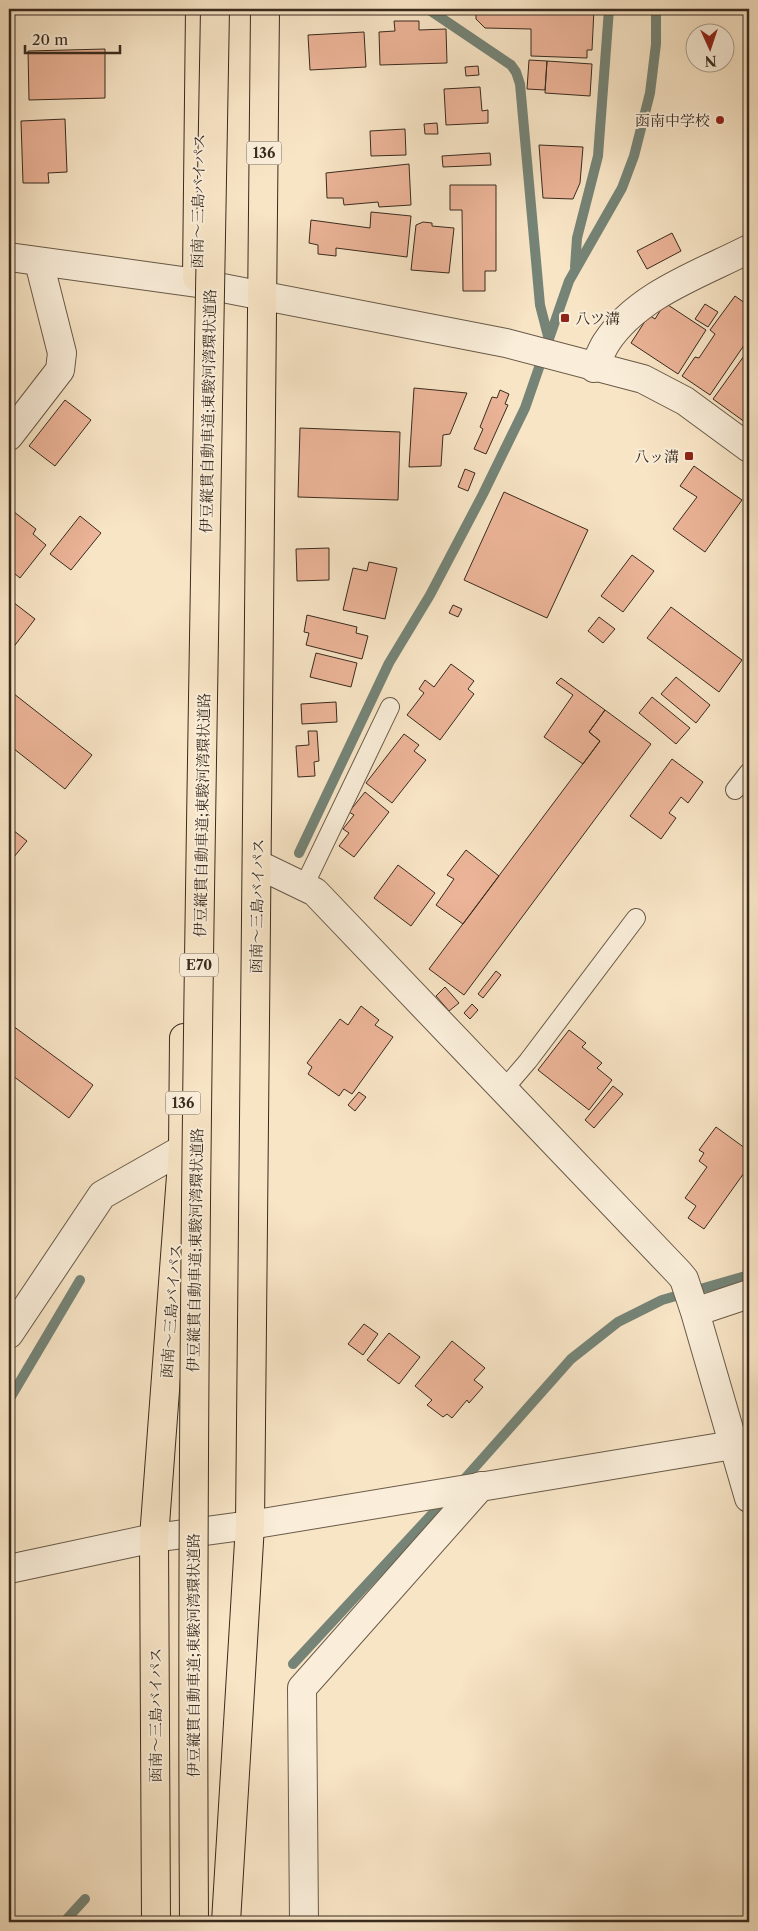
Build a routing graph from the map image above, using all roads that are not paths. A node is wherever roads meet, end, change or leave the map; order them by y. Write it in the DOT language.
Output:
graph roads {
  1 [pos="200,9"];
  2 [pos="215,9"];
  3 [pos="266,9"];
  4 [pos="749,250"];
  5 [pos="9,257"];
  6 [pos="39,262"];
  7 [pos="197,283"];
  8 [pos="263,297"];
  9 [pos="594,368"];
  10 [pos="9,436"];
  11 [pos="749,448"];
  12 [pos="390,707"];
  13 [pos="749,772"];
  14 [pos="735,790"];
  15 [pos="257,864"];
  16 [pos="304,886"];
  17 [pos="636,918"];
  18 [pos="504,1089"];
  19 [pos="183,1150"];
  20 [pos="749,1294"];
  21 [pos="694,1309"];
  22 [pos="9,1334"];
  23 [pos="733,1445"];
  24 [pos="481,1486"];
  25 [pos="749,1498"];
  26 [pos="250,1525"];
  27 [pos="154,1538"];
  28 [pos="9,1569"];
  29 [pos="156,1922"];
  30 [pos="194,1922"];
  31 [pos="226,1922"];
  32 [pos="304,1922"];
  1 -- 7 [label="highway, 函南～三島バイパス / 136"];
  2 -- 30 [label="highway, 伊豆縦貫自動車道;東駿河湾環状道路 / E70, bridge"];
  3 -- 8 [label="highway, 函南～三島バイパス / 136"];
  4 -- 9 [label="street"];
  5 -- 6 [label="street"];
  6 -- 7 [label="street"];
  6 -- 10 [label="street"];
  7 -- 8 [label="street"];
  7 -- 19 [label="highway, 函南～三島バイパス / 136"];
  8 -- 9 [label="street"];
  8 -- 15 [label="highway, 函南～三島バイパス / 136"];
  9 -- 11 [label="street"];
  12 -- 16 [label="lane"];
  13 -- 14 [label="lane"];
  15 -- 16 [label="street"];
  15 -- 26 [label="highway, 函南～三島バイパス / 136"];
  16 -- 18 [label="street"];
  17 -- 18 [label="lane"];
  18 -- 21 [label="street"];
  19 -- 22 [label="street"];
  19 -- 27 [label="highway, 函南～三島バイパス / 136"];
  20 -- 21 [label="street"];
  21 -- 23 [label="street"];
  23 -- 24 [label="street"];
  23 -- 25 [label="street"];
  24 -- 26 [label="street"];
  24 -- 32 [label="street"];
  26 -- 27 [label="street"];
  26 -- 31 [label="highway, 函南～三島バイパス / 136"];
  27 -- 28 [label="street"];
  27 -- 29 [label="highway, 函南～三島バイパス / 136"];
}
